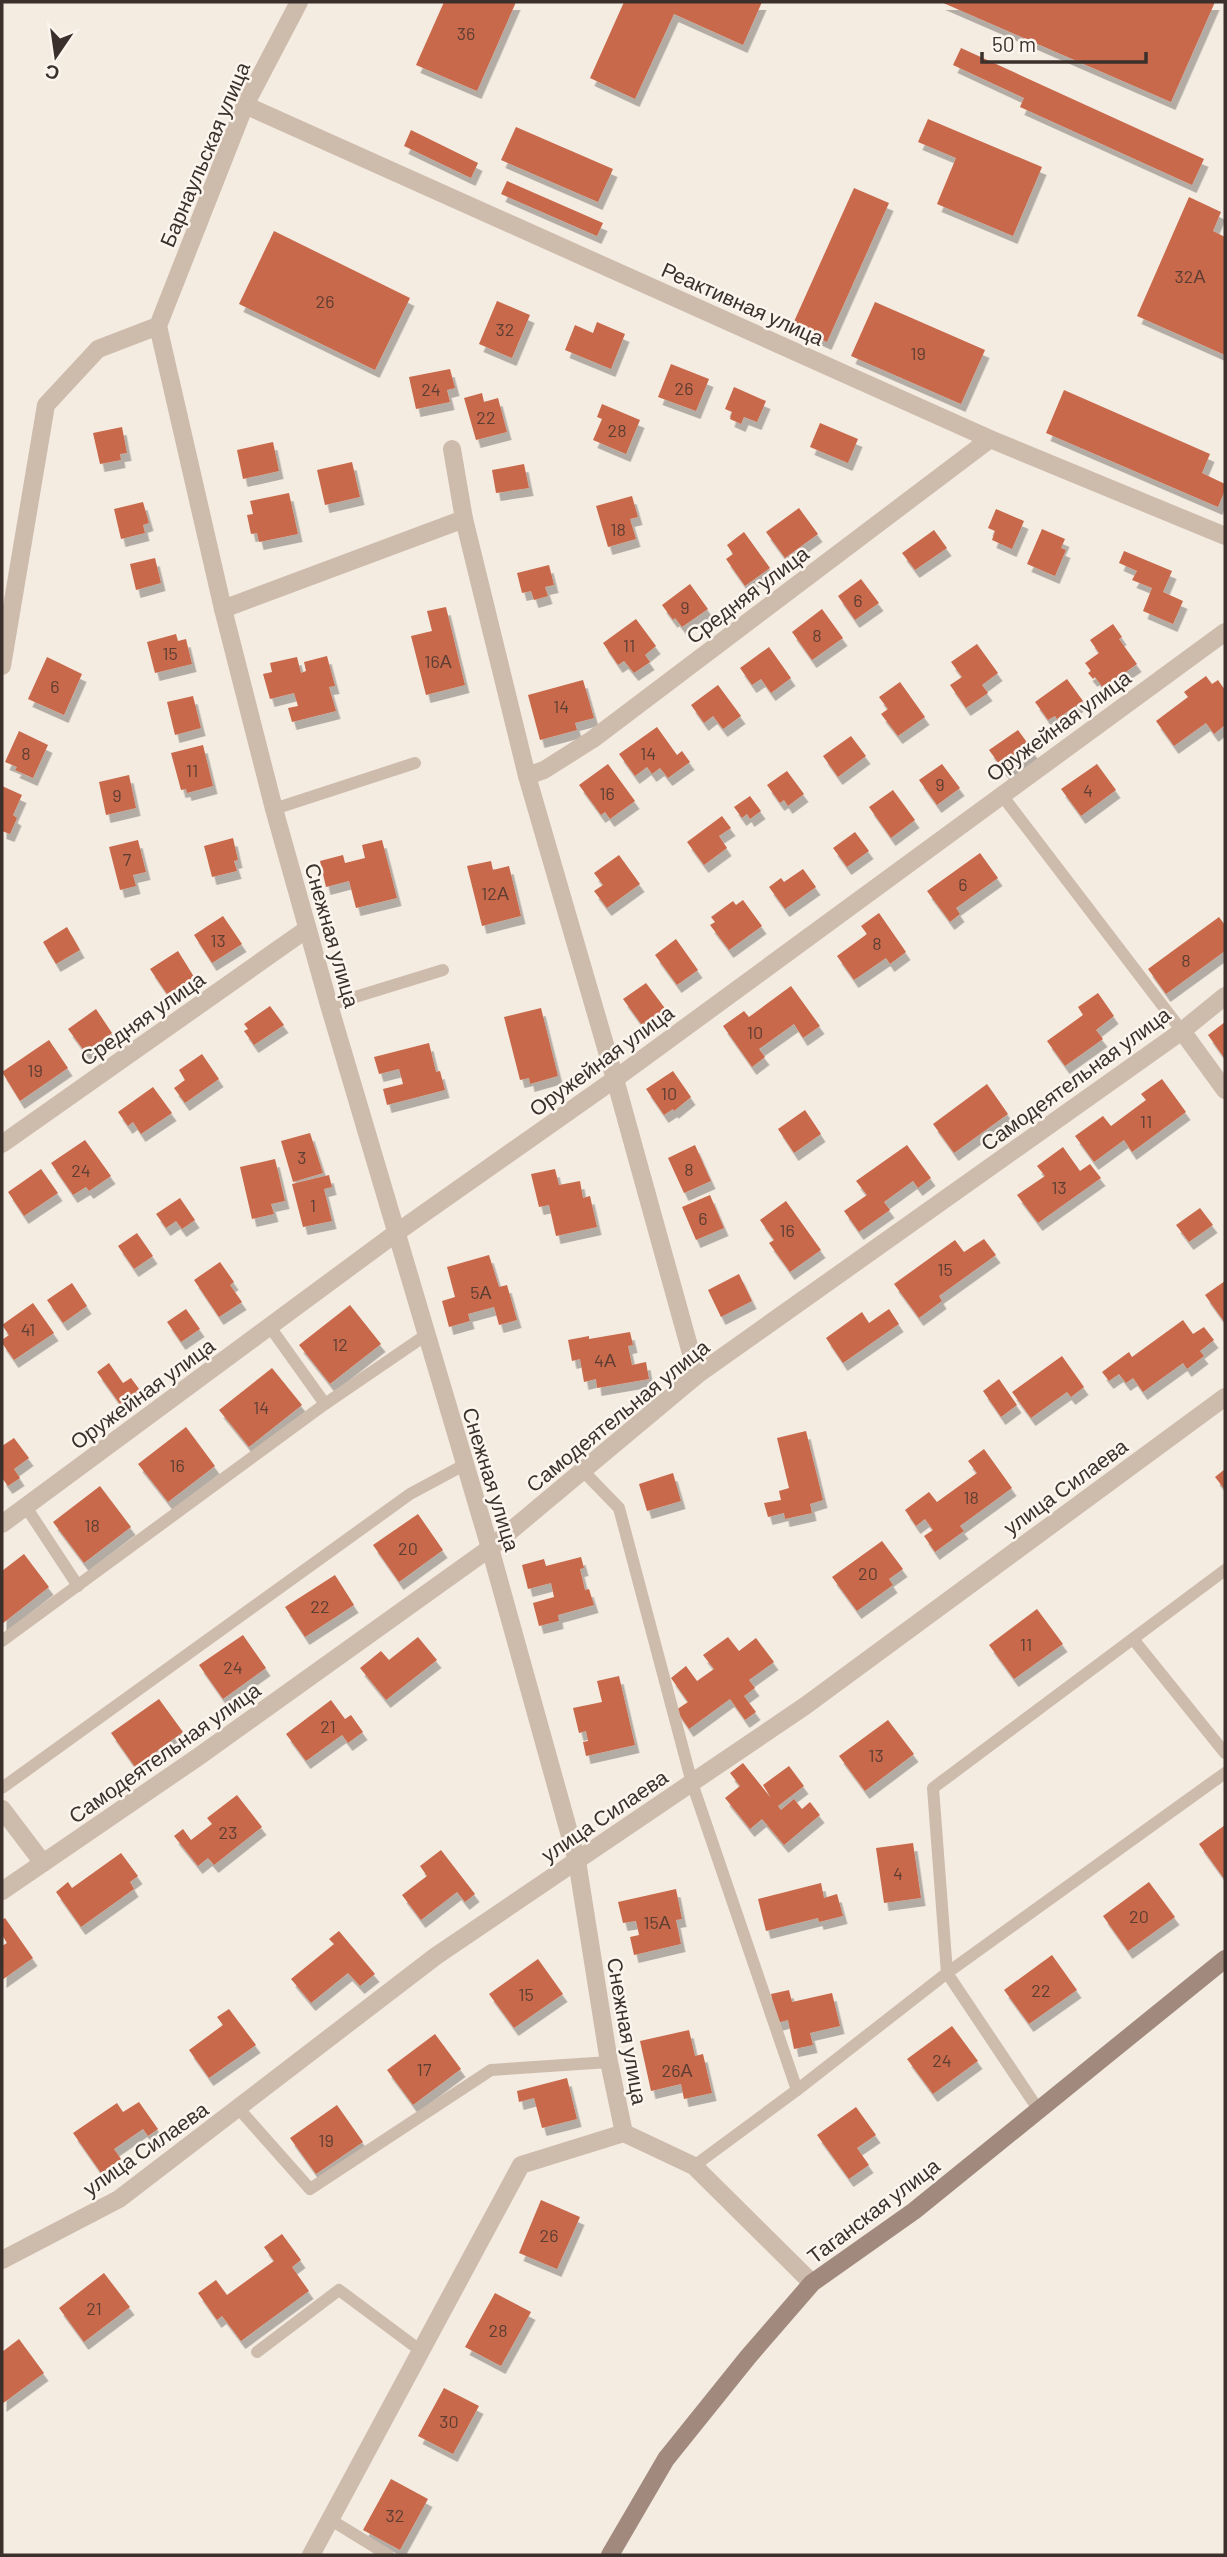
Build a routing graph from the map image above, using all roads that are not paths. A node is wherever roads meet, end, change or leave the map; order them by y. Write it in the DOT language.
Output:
graph roads {
  1 [pos="299,2"];
  2 [pos="245,105"];
  3 [pos="158,326"];
  4 [pos="990,439"];
  5 [pos="452,449"];
  6 [pos="464,519"];
  7 [pos="1225,536"];
  8 [pos="223,609"];
  9 [pos="1225,632"];
  10 [pos="2,666"];
  11 [pos="415,763"];
  12 [pos="527,776"];
  13 [pos="1001,794"];
  14 [pos="274,809"];
  15 [pos="307,929"];
  16 [pos="443,970"];
  17 [pos="1225,996"];
  18 [pos="329,1005"];
  19 [pos="1182,1031"];
  20 [pos="615,1079"];
  21 [pos="1225,1090"];
  22 [pos="2,1144"];
  23 [pos="396,1233"];
  24 [pos="270,1327"];
  25 [pos="426,1335"];
  26 [pos="697,1375"];
  27 [pos="1225,1397"];
  28 [pos="325,1404"];
  29 [pos="464,1465"];
  30 [pos="584,1472"];
  31 [pos="26,1507"];
  32 [pos="2,1524"];
  33 [pos="490,1548"];
  34 [pos="1225,1570"];
  35 [pos="78,1586"];
  36 [pos="1133,1639"];
  37 [pos="2,1641"];
  38 [pos="1225,1753"];
  39 [pos="1225,1773"];
  40 [pos="692,1783"];
  41 [pos="2,1788"];
  42 [pos="2,1809"];
  43 [pos="577,1861"];
  44 [pos="43,1863"];
  45 [pos="2,1891"];
  46 [pos="1225,1959"];
  47 [pos="947,1973"];
  48 [pos="609,2062"];
  49 [pos="797,2090"];
  50 [pos="239,2109"];
  51 [pos="1038,2109"];
  52 [pos="624,2133"];
  53 [pos="694,2166"];
  54 [pos="2,2260"];
  55 [pos="813,2283"];
  56 [pos="421,2351"];
  57 [pos="257,2353"];
  58 [pos="331,2519"];
  59 [pos="311,2555"];
  60 [pos="387,2555"];
  61 [pos="610,2555"];
  1 -- 2 [label="street, Барнаульская улица"];
  2 -- 3 [label="street, Барнаульская улица"];
  2 -- 4 [label="street, Реактивная улица"];
  3 -- 8 [label="street, Снежная улица"];
  3 -- 10 [label="street"];
  4 -- 7 [label="street, Реактивная улица"];
  4 -- 12 [label="street, Средняя улица"];
  5 -- 6 [label="street"];
  6 -- 8 [label="street"];
  6 -- 12 [label="street"];
  8 -- 14 [label="street, Снежная улица"];
  9 -- 13 [label="street, Оружейная улица"];
  11 -- 14 [label="lane"];
  12 -- 20 [label="street"];
  13 -- 19 [label="lane"];
  13 -- 20 [label="street, Оружейная улица"];
  14 -- 15 [label="street, Снежная улица"];
  15 -- 18 [label="street, Снежная улица"];
  15 -- 22 [label="street, Средняя улица"];
  16 -- 18 [label="lane"];
  17 -- 19 [label="street, Самодеятельная улица"];
  18 -- 23 [label="street, Снежная улица"];
  19 -- 21 [label="street"];
  19 -- 26 [label="street, Самодеятельная улица"];
  20 -- 23 [label="street, Оружейная улица"];
  20 -- 26 [label="street"];
  23 -- 24 [label="street, Оружейная улица"];
  23 -- 25 [label="street, Снежная улица"];
  24 -- 28 [label="lane"];
  24 -- 31 [label="street, Оружейная улица"];
  25 -- 28 [label="lane"];
  25 -- 29 [label="street, Снежная улица"];
  26 -- 30 [label="street, Самодеятельная улица"];
  27 -- 40 [label="street, улица Силаева"];
  28 -- 35 [label="lane"];
  29 -- 33 [label="street, Снежная улица"];
  29 -- 41 [label="lane"];
  30 -- 33 [label="street, Самодеятельная улица"];
  30 -- 40 [label="lane"];
  31 -- 32 [label="street, Оружейная улица"];
  31 -- 35 [label="lane"];
  33 -- 43 [label="street, Снежная улица"];
  33 -- 44 [label="street, Самодеятельная улица"];
  34 -- 36 [label="lane"];
  35 -- 37 [label="lane"];
  36 -- 38 [label="lane"];
  36 -- 47 [label="lane"];
  39 -- 47 [label="lane"];
  40 -- 43 [label="street, улица Силаева"];
  40 -- 49 [label="lane"];
  42 -- 44 [label="street"];
  43 -- 48 [label="street, Снежная улица"];
  43 -- 50 [label="street, улица Силаева"];
  44 -- 45 [label="street, Самодеятельная улица"];
  46 -- 51 [label="main road, Таганская улица"];
  47 -- 49 [label="lane"];
  47 -- 51 [label="lane"];
  48 -- 50 [label="lane"];
  48 -- 52 [label="street, Снежная улица"];
  49 -- 53 [label="lane"];
  50 -- 54 [label="street, улица Силаева"];
  51 -- 55 [label="main road, Таганская улица"];
  52 -- 53 [label="street, Снежная улица"];
  52 -- 56 [label="street"];
  53 -- 55 [label="street, Снежная улица"];
  55 -- 61 [label="main road, Таганская улица"];
  56 -- 57 [label="lane"];
  56 -- 58 [label="street"];
  58 -- 59 [label="street"];
  58 -- 60 [label="lane"];
}
